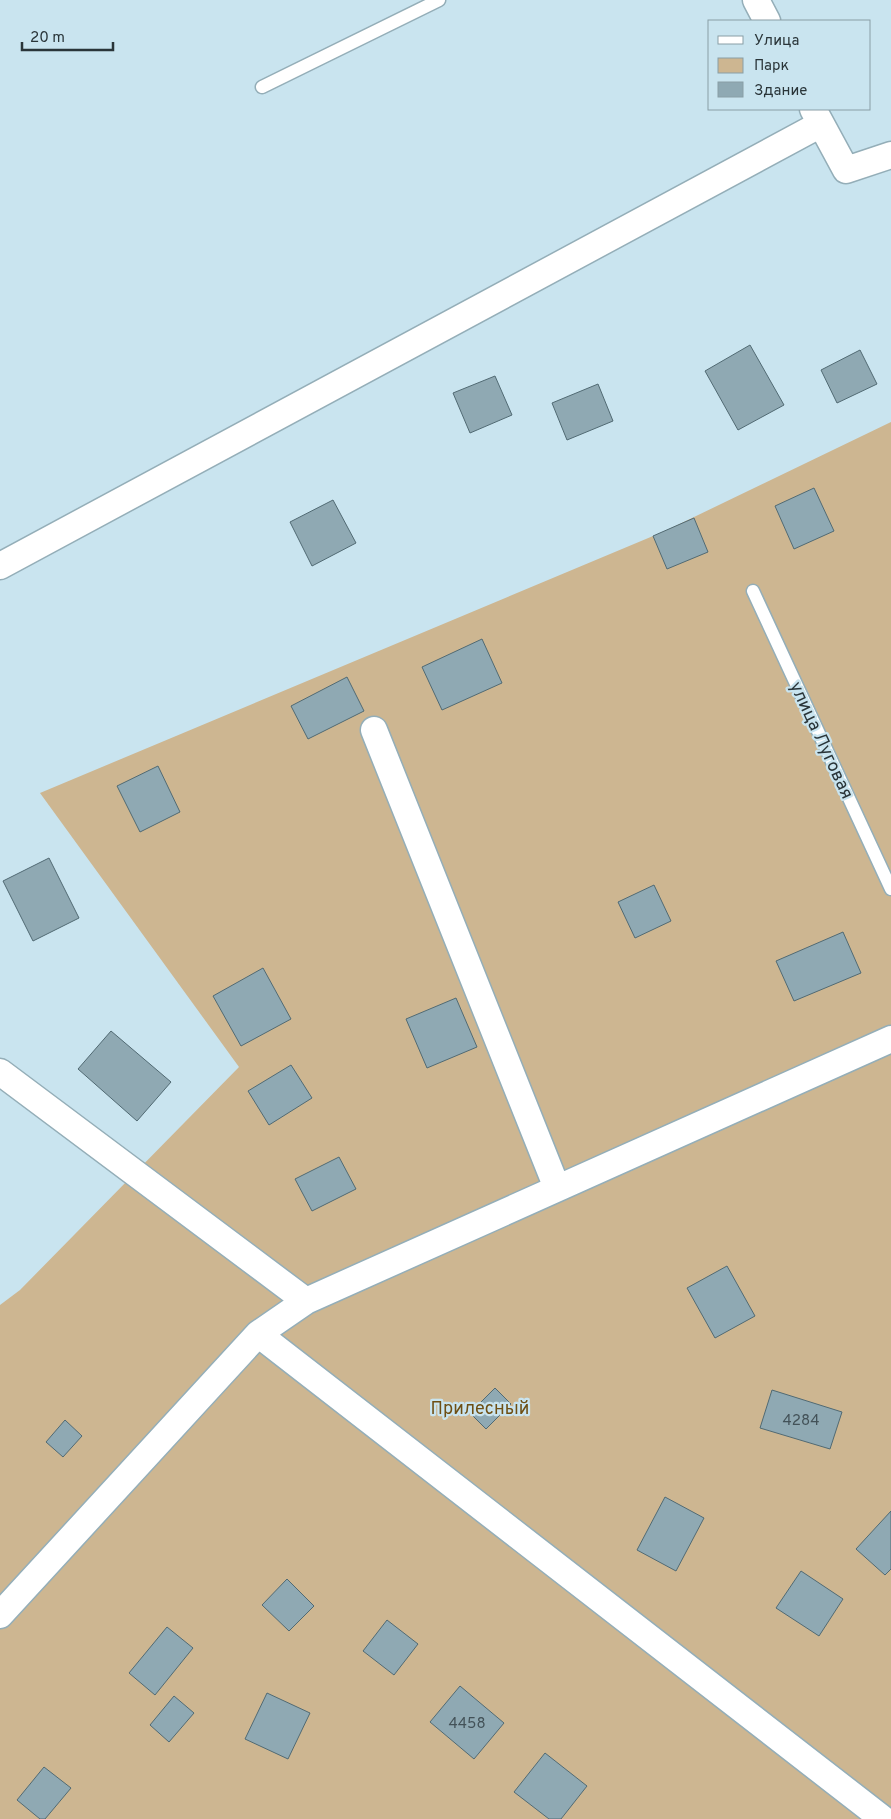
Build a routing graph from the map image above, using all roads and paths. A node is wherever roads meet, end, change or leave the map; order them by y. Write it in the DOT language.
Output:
graph roads {
  1 [pos="439,0"];
  2 [pos="756,0"];
  3 [pos="766,20"];
  4 [pos="262,87"];
  5 [pos="817,117"];
  6 [pos="891,155"];
  7 [pos="0,566"];
  8 [pos="753,591"];
  9 [pos="374,730"];
  10 [pos="891,889"];
  11 [pos="891,1038"];
  12 [pos="0,1072"];
  13 [pos="557,1188"];
  14 [pos="306,1301"];
  15 [pos="258,1334"];
  16 [pos="0,1616"];
  17 [pos="883,1819"];
  1 -- 4 [label="lane"];
  2 -- 3 [label="street"];
  5 -- 6 [label="street"];
  5 -- 7 [label="street"];
  8 -- 10 [label="lane, улица Луговая"];
  9 -- 13 [label="street"];
  11 -- 13 [label="street"];
  12 -- 14 [label="street"];
  13 -- 14 [label="street"];
  14 -- 15 [label="street"];
  15 -- 16 [label="street"];
  15 -- 17 [label="street"];
}
